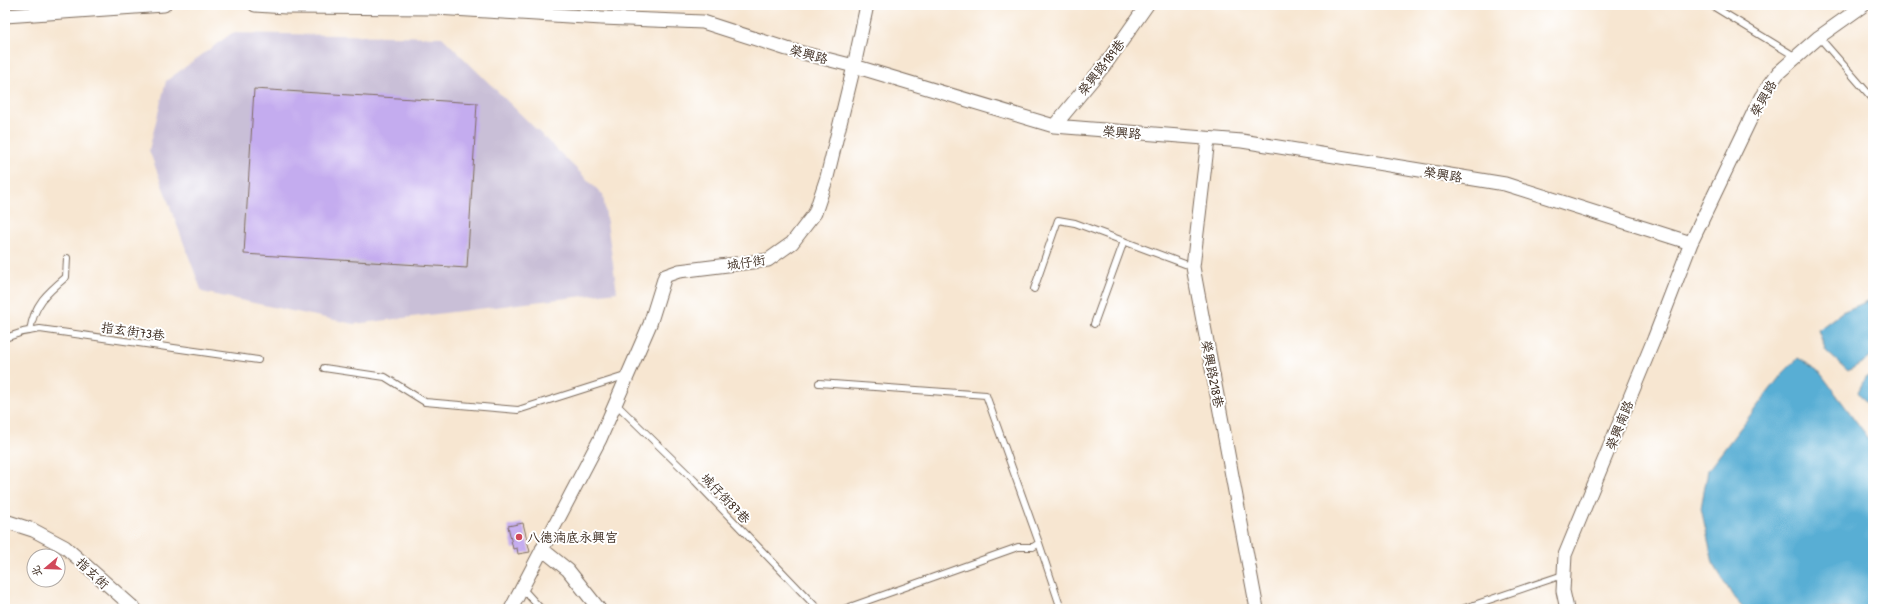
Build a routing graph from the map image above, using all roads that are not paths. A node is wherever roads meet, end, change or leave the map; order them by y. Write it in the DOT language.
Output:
graph roads {
  1 [pos="164,5"];
  2 [pos="255,5"];
  3 [pos="867,5"];
  4 [pos="1147,5"];
  5 [pos="1711,5"];
  6 [pos="1864,5"];
  7 [pos="144,6"];
  8 [pos="286,6"];
  9 [pos="435,6"];
  10 [pos="23,10"];
  11 [pos="5,16"];
  12 [pos="1819,37"];
  13 [pos="1796,57"];
  14 [pos="854,66"];
  15 [pos="1873,99"];
  16 [pos="1054,126"];
  17 [pos="1208,139"];
  18 [pos="1124,241"];
  19 [pos="1691,243"];
  20 [pos="67,258"];
  21 [pos="1193,267"];
  22 [pos="1034,289"];
  23 [pos="1094,324"];
  24 [pos="30,331"];
  25 [pos="5,338"];
  26 [pos="258,360"];
  27 [pos="324,368"];
  28 [pos="819,384"];
  29 [pos="623,387"];
  30 [pos="5,521"];
  31 [pos="1039,544"];
  32 [pos="542,549"];
  33 [pos="1563,575"];
  34 [pos="521,588"];
  35 [pos="135,609"];
  36 [pos="511,609"];
  37 [pos="541,609"];
  38 [pos="600,609"];
  39 [pos="818,609"];
  40 [pos="844,609"];
  41 [pos="1061,609"];
  42 [pos="1257,609"];
  43 [pos="1462,609"];
  44 [pos="1567,609"];
  1 -- 7 [label="street"];
  2 -- 8 [label="street, 榮興路"];
  3 -- 14 [label="street, 城仔街"];
  4 -- 16 [label="street, 榮興路189巷"];
  5 -- 13 [label="lane"];
  6 -- 12 [label="street, 榮興路"];
  7 -- 10 [label="street"];
  8 -- 9 [label="street, 榮興路"];
  9 -- 14 [label="street, 榮興路"];
  10 -- 11 [label="street"];
  12 -- 13 [label="street, 榮興路"];
  12 -- 15 [label="lane"];
  13 -- 19 [label="street, 榮興路"];
  14 -- 16 [label="street, 榮興路"];
  14 -- 29 [label="street, 城仔街"];
  16 -- 17 [label="street, 榮興路"];
  17 -- 19 [label="street, 榮興路"];
  17 -- 21 [label="street, 榮興路218巷"];
  18 -- 21 [label="lane"];
  18 -- 22 [label="lane"];
  18 -- 23 [label="lane"];
  19 -- 33 [label="street, 榮興南路"];
  20 -- 24 [label="lane"];
  21 -- 42 [label="street, 榮興路218巷"];
  24 -- 25 [label="lane, 指玄街73巷"];
  24 -- 26 [label="lane, 指玄街73巷"];
  27 -- 29 [label="lane"];
  28 -- 31 [label="lane"];
  29 -- 32 [label="street, 城仔街"];
  29 -- 39 [label="lane, 城仔街87巷"];
  30 -- 35 [label="street, 指玄街"];
  31 -- 40 [label="lane"];
  31 -- 41 [label="lane"];
  32 -- 34 [label="street, 城仔街"];
  32 -- 38 [label="street"];
  33 -- 43 [label="lane"];
  33 -- 44 [label="street, 榮興南路"];
  34 -- 36 [label="street, 城仔街"];
  34 -- 37 [label="lane"];
}
